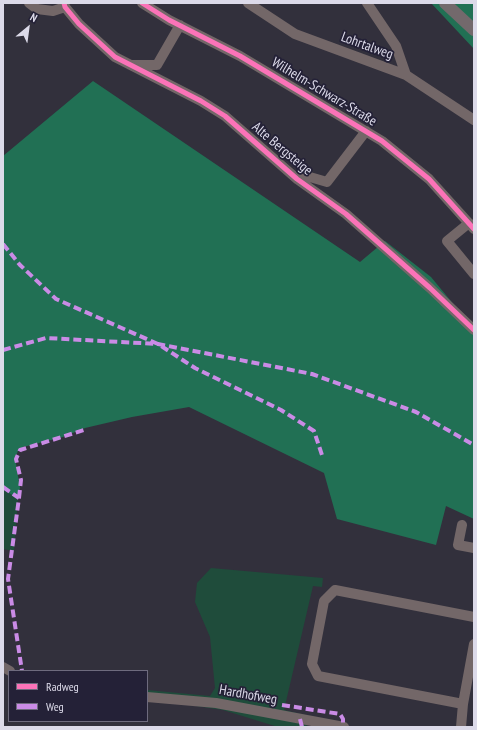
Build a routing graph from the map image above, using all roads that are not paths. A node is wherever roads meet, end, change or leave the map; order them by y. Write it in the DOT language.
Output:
graph roads {
  1 [pos="29,3"];
  2 [pos="142,3"];
  3 [pos="248,3"];
  4 [pos="367,3"];
  5 [pos="445,3"];
  6 [pos="64,5"];
  7 [pos="180,25"];
  8 [pos="474,30"];
  9 [pos="128,65"];
  10 [pos="406,75"];
  11 [pos="474,120"];
  12 [pos="366,131"];
  13 [pos="297,179"];
  14 [pos="471,226"];
  15 [pos="474,274"];
  16 [pos="474,330"];
  17 [pos="462,525"];
  18 [pos="474,548"];
  19 [pos="474,617"];
  20 [pos="474,644"];
  21 [pos="148,698"];
  22 [pos="463,704"];
  23 [pos="344,727"];
  24 [pos="461,727"];
  1 -- 6 [label="street"];
  2 -- 7 [label="street, Wilhelm-Schwarz-Straße"];
  3 -- 10 [label="street, Lohrtalweg"];
  4 -- 10 [label="street"];
  5 -- 8 [label="main road"];
  6 -- 9 [label="street, Alte Bergsteige"];
  7 -- 9 [label="street"];
  7 -- 12 [label="street, Wilhelm-Schwarz-Straße"];
  9 -- 13 [label="street, Alte Bergsteige"];
  10 -- 11 [label="street, Lohrtalweg"];
  12 -- 13 [label="street, Alte Bergsteige"];
  12 -- 14 [label="street, Wilhelm-Schwarz-Straße"];
  13 -- 16 [label="street, Alte Bergsteige"];
  14 -- 15 [label="street, Wilhelm-Schwarz-Straße"];
  17 -- 18 [label="street"];
  19 -- 22 [label="street"];
  20 -- 22 [label="street"];
  21 -- 23 [label="street, Hardhofweg"];
  22 -- 24 [label="street"];
}
